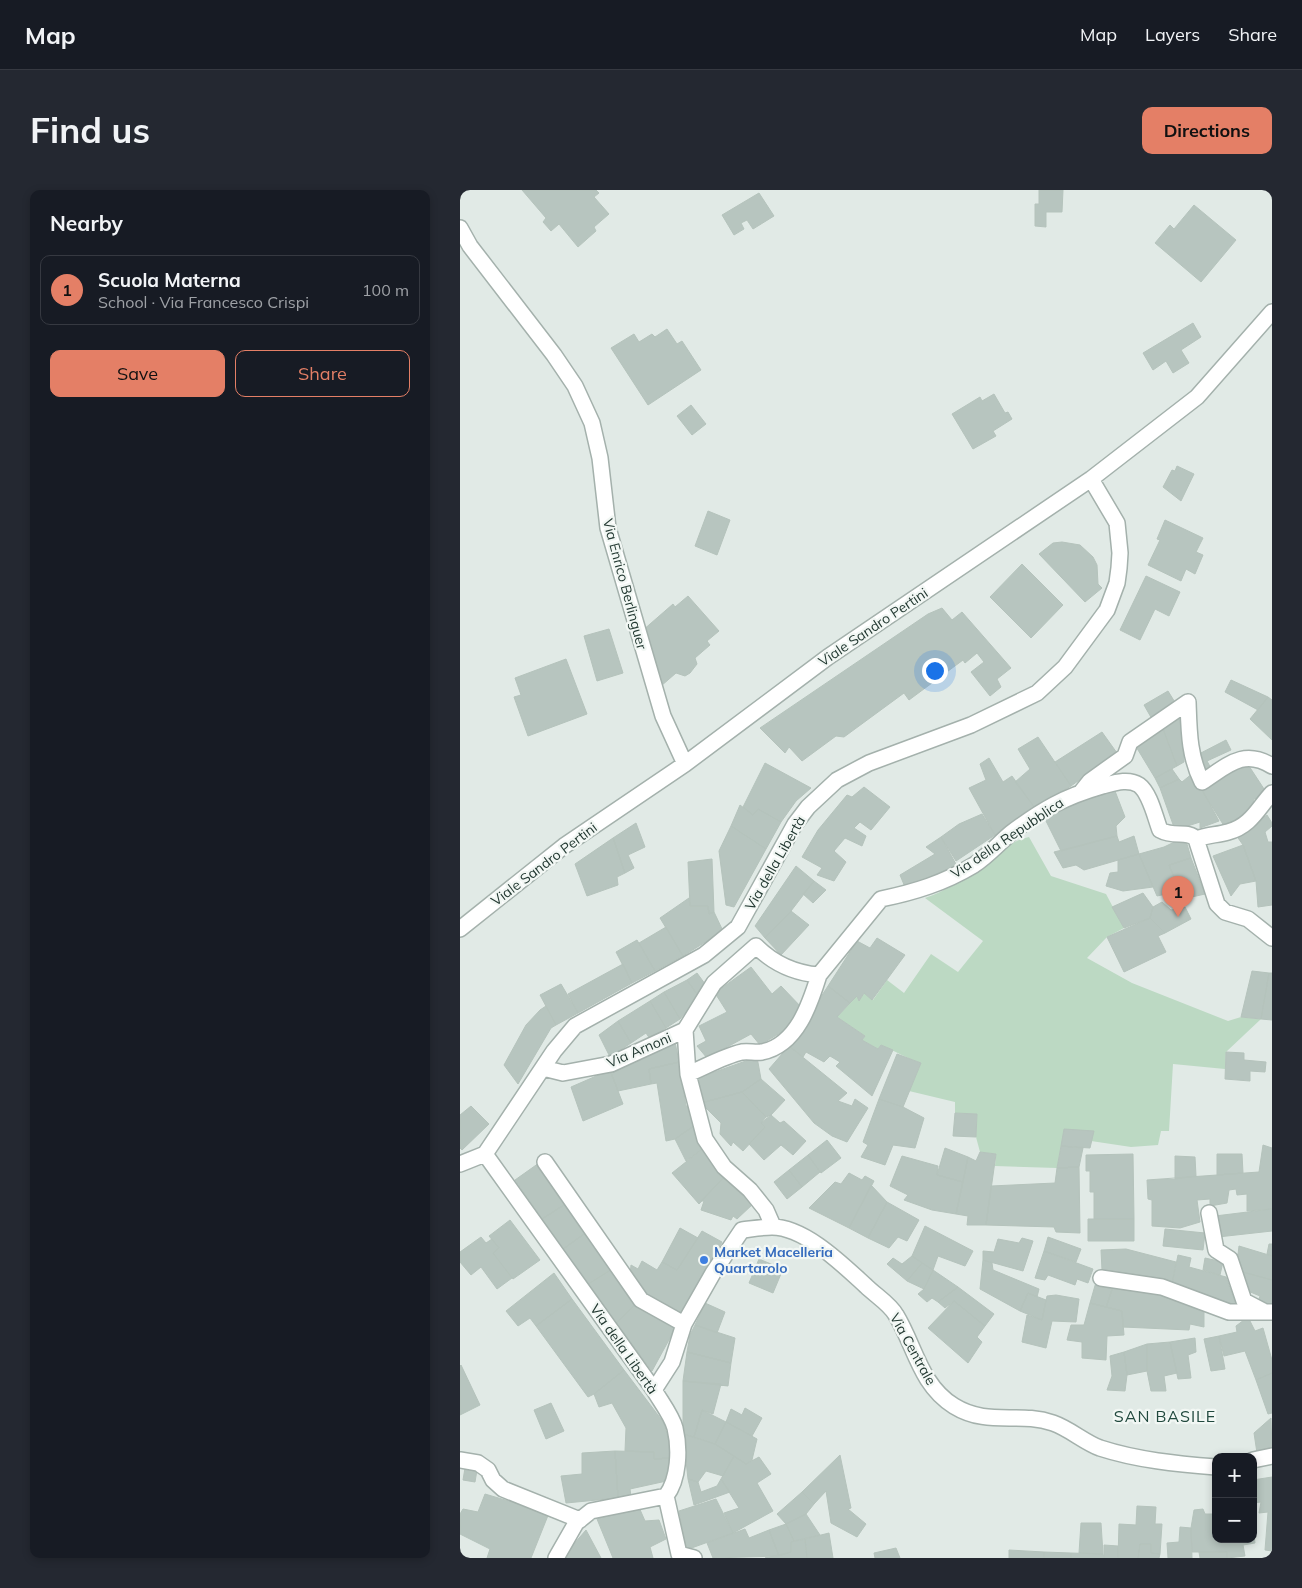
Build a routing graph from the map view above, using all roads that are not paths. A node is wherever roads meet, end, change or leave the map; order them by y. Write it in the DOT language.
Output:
graph roads {
  1 [pos="460,228"];
  2 [pos="1272,312"];
  3 [pos="1092,479"];
  4 [pos="685,764"];
  5 [pos="1272,766"];
  6 [pos="1081,792"];
  7 [pos="1272,793"];
  8 [pos="1196,839"];
  9 [pos="460,929"];
  10 [pos="1272,938"];
  11 [pos="819,975"];
  12 [pos="685,1030"];
  13 [pos="543,1068"];
  14 [pos="688,1074"];
  15 [pos="485,1154"];
  16 [pos="545,1162"];
  17 [pos="460,1164"];
  18 [pos="1209,1213"];
  19 [pos="773,1226"];
  20 [pos="1101,1278"];
  21 [pos="1270,1317"];
  22 [pos="684,1324"];
  23 [pos="654,1390"];
  24 [pos="1272,1456"];
  25 [pos="1257,1459"];
  26 [pos="460,1460"];
  27 [pos="1212,1467"];
  28 [pos="666,1496"];
  29 [pos="580,1520"];
  30 [pos="556,1558"];
  31 [pos="694,1558"];
  1 -- 4 [label="street, Via Enrico Berlinguer"];
  2 -- 3 [label="street, Viale Sandro Pertini"];
  3 -- 4 [label="street, Viale Sandro Pertini"];
  3 -- 13 [label="street, Via della Libertà"];
  4 -- 9 [label="street, Viale Sandro Pertini"];
  5 -- 6 [label="street"];
  6 -- 8 [label="street, Via della Repubblica"];
  6 -- 11 [label="street, Via della Repubblica"];
  7 -- 8 [label="street, Via della Repubblica"];
  8 -- 10 [label="street"];
  11 -- 12 [label="street, Via Arnoni"];
  11 -- 14 [label="street, Via della Repubblica"];
  12 -- 13 [label="street, Via Arnoni"];
  12 -- 14 [label="street"];
  13 -- 15 [label="street, Via della Libertà"];
  14 -- 19 [label="street"];
  15 -- 17 [label="street"];
  15 -- 23 [label="street, Via della Libertà"];
  16 -- 22 [label="street"];
  18 -- 21 [label="street"];
  19 -- 22 [label="street, Via Centrale"];
  19 -- 27 [label="street, Via Centrale"];
  20 -- 21 [label="street"];
  22 -- 23 [label="street"];
  23 -- 28 [label="street, Via della Libertà"];
  24 -- 25 [label="street"];
  26 -- 29 [label="street"];
  28 -- 29 [label="street"];
  28 -- 31 [label="street"];
  29 -- 30 [label="street"];
}
